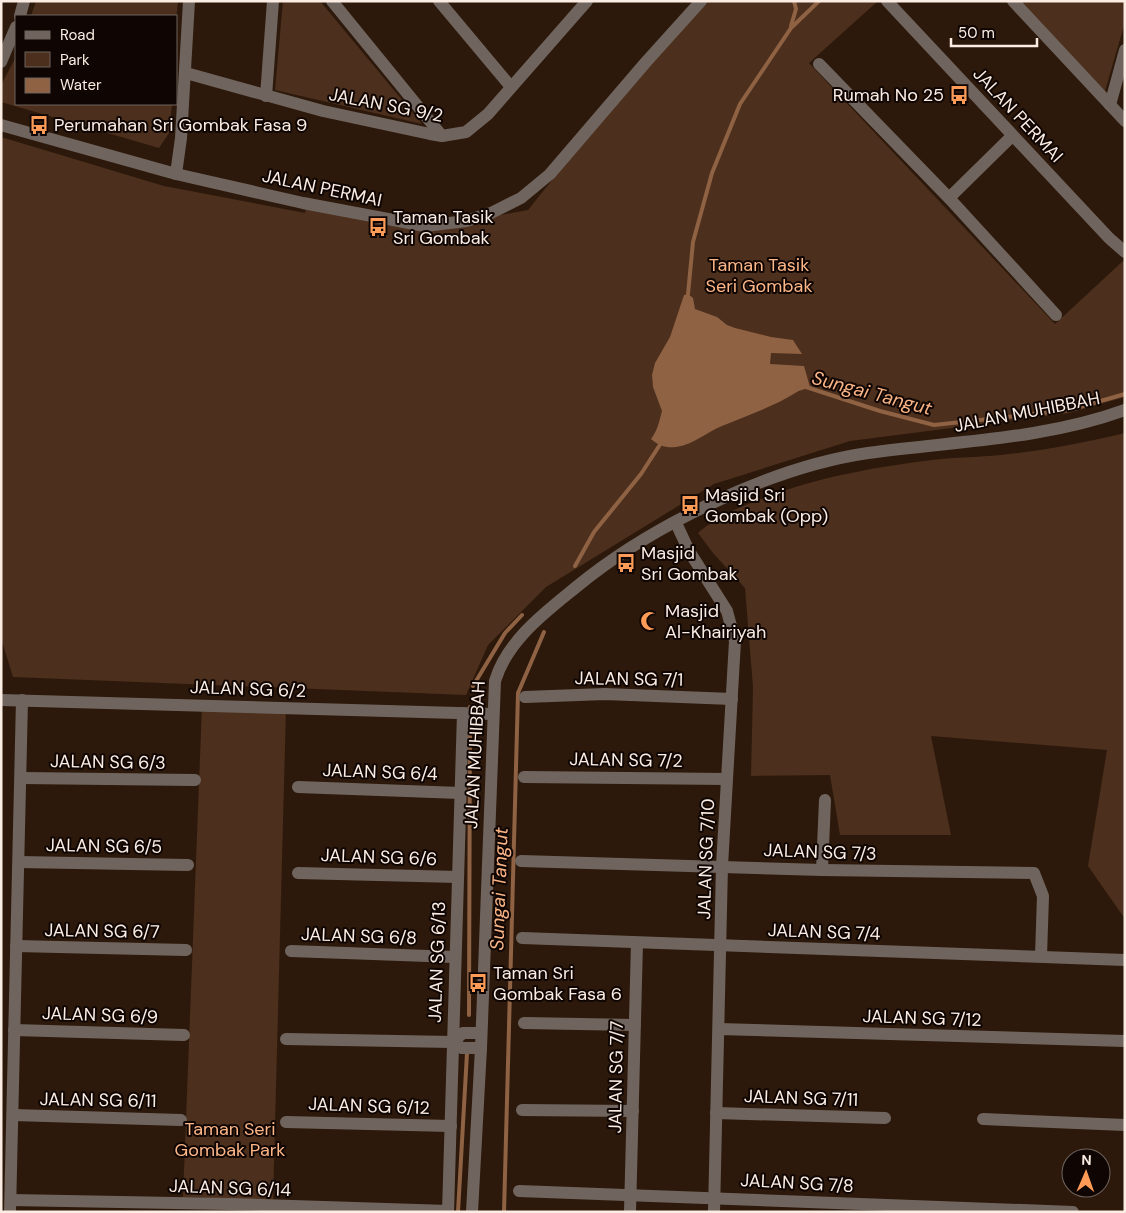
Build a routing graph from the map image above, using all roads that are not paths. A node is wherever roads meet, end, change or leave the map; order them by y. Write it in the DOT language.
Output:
graph roads {
  1 [pos="24,1"];
  2 [pos="189,1"];
  3 [pos="273,1"];
  4 [pos="332,1"];
  5 [pos="439,1"];
  6 [pos="587,1"];
  7 [pos="701,1"];
  8 [pos="887,1"];
  9 [pos="1013,1"];
  10 [pos="20,15"];
  11 [pos="15,30"];
  12 [pos="1125,50"];
  13 [pos="1,62"];
  14 [pos="819,64"];
  15 [pos="186,74"];
  16 [pos="511,87"];
  17 [pos="266,96"];
  18 [pos="1110,105"];
  19 [pos="1125,121"];
  20 [pos="1,125"];
  21 [pos="442,136"];
  22 [pos="1012,136"];
  23 [pos="176,174"];
  24 [pos="949,198"];
  25 [pos="1125,252"];
  26 [pos="1056,315"];
  27 [pos="1125,410"];
  28 [pos="676,523"];
  29 [pos="525,697"];
  30 [pos="732,699"];
  31 [pos="1,700"];
  32 [pos="22,700"];
  33 [pos="469,713"];
  34 [pos="493,714"];
  35 [pos="524,777"];
  36 [pos="22,778"];
  37 [pos="727,779"];
  38 [pos="194,780"];
  39 [pos="298,787"];
  40 [pos="460,793"];
  41 [pos="825,800"];
  42 [pos="520,861"];
  43 [pos="19,862"];
  44 [pos="188,865"];
  45 [pos="722,866"];
  46 [pos="822,870"];
  47 [pos="298,872"];
  48 [pos="458,877"];
  49 [pos="522,938"];
  50 [pos="637,943"];
  51 [pos="16,946"];
  52 [pos="722,946"];
  53 [pos="186,950"];
  54 [pos="292,951"];
  55 [pos="1041,956"];
  56 [pos="455,957"];
  57 [pos="1125,960"];
  58 [pos="524,1023"];
  59 [pos="635,1025"];
  60 [pos="719,1029"];
  61 [pos="14,1030"];
  62 [pos="482,1033"];
  63 [pos="184,1035"];
  64 [pos="286,1039"];
  65 [pos="1125,1041"];
  66 [pos="452,1042"];
  67 [pos="481,1048"];
  68 [pos="522,1110"];
  69 [pos="633,1111"];
  70 [pos="716,1113"];
  71 [pos="13,1115"];
  72 [pos="885,1118"];
  73 [pos="181,1120"];
  74 [pos="983,1120"];
  75 [pos="286,1122"];
  76 [pos="1125,1125"];
  77 [pos="451,1126"];
  78 [pos="519,1191"];
  79 [pos="630,1194"];
  80 [pos="715,1197"];
  81 [pos="11,1206"];
  82 [pos="448,1212"];
  83 [pos="472,1212"];
  84 [pos="630,1212"];
  85 [pos="714,1212"];
  86 [pos="1073,1212"];
  1 -- 10 [label="street"];
  2 -- 15 [label="street"];
  3 -- 17 [label="street"];
  4 -- 21 [label="street"];
  5 -- 16 [label="street"];
  6 -- 16 [label="street, JALAN SG 9/2"];
  7 -- 23 [label="street, JALAN PERMAI"];
  8 -- 22 [label="street, JALAN PERMAI"];
  9 -- 18 [label="street"];
  11 -- 13 [label="street"];
  12 -- 18 [label="street"];
  14 -- 24 [label="street"];
  15 -- 17 [label="street, JALAN SG 9/2"];
  15 -- 23 [label="street"];
  16 -- 21 [label="street, JALAN SG 9/2"];
  17 -- 21 [label="street, JALAN SG 9/2"];
  18 -- 19 [label="street"];
  20 -- 23 [label="street, JALAN PERMAI"];
  22 -- 24 [label="street"];
  22 -- 25 [label="street, JALAN PERMAI"];
  24 -- 26 [label="street"];
  27 -- 28 [label="street, JALAN MUHIBBAH"];
  28 -- 30 [label="street, JALAN SG 7/10"];
  28 -- 34 [label="street, JALAN MUHIBBAH"];
  29 -- 30 [label="street, JALAN SG 7/1"];
  30 -- 37 [label="street, JALAN SG 7/10"];
  31 -- 32 [label="street, JALAN SG 6/2"];
  32 -- 33 [label="street, JALAN SG 6/2"];
  32 -- 36 [label="street"];
  33 -- 34 [label="street, JALAN SG 6/2"];
  33 -- 40 [label="street, JALAN SG 6/13"];
  34 -- 62 [label="street, JALAN MUHIBBAH"];
  35 -- 37 [label="street, JALAN SG 7/2"];
  36 -- 38 [label="street, JALAN SG 6/3"];
  36 -- 43 [label="street"];
  37 -- 45 [label="street, JALAN SG 7/10"];
  39 -- 40 [label="street, JALAN SG 6/4"];
  40 -- 48 [label="street, JALAN SG 6/13"];
  41 -- 46 [label="street"];
  42 -- 45 [label="street, JALAN SG 7/3"];
  43 -- 44 [label="street, JALAN SG 6/5"];
  43 -- 51 [label="street"];
  45 -- 46 [label="street, JALAN SG 7/3"];
  45 -- 52 [label="street, JALAN SG 7/10"];
  46 -- 55 [label="street, JALAN SG 7/3"];
  47 -- 48 [label="street, JALAN SG 6/6"];
  48 -- 56 [label="street, JALAN SG 6/13"];
  49 -- 50 [label="street, JALAN SG 7/4"];
  50 -- 52 [label="street, JALAN SG 7/4"];
  50 -- 59 [label="street, JALAN SG 7/7"];
  51 -- 53 [label="street, JALAN SG 6/7"];
  51 -- 61 [label="street"];
  52 -- 55 [label="street, JALAN SG 7/4"];
  52 -- 60 [label="street, JALAN SG 7/10"];
  54 -- 56 [label="street, JALAN SG 6/8"];
  55 -- 57 [label="street, JALAN SG 7/4"];
  56 -- 66 [label="street, JALAN SG 6/13"];
  58 -- 59 [label="street"];
  59 -- 69 [label="street, JALAN SG 7/7"];
  60 -- 65 [label="street, JALAN SG 7/12"];
  60 -- 70 [label="street, JALAN SG 7/10"];
  61 -- 63 [label="street, JALAN SG 6/9"];
  61 -- 71 [label="street"];
  62 -- 66 [label="street"];
  62 -- 67 [label="street, JALAN MUHIBBAH"];
  64 -- 66 [label="street"];
  66 -- 67 [label="street"];
  66 -- 77 [label="street, JALAN SG 6/13"];
  67 -- 83 [label="street, JALAN MUHIBBAH"];
  68 -- 69 [label="street"];
  69 -- 79 [label="street, JALAN SG 7/7"];
  70 -- 72 [label="street, JALAN SG 7/11"];
  70 -- 80 [label="street, JALAN SG 7/10"];
  71 -- 73 [label="street, JALAN SG 6/11"];
  71 -- 81 [label="street"];
  74 -- 76 [label="street"];
  75 -- 77 [label="street, JALAN SG 6/12"];
  77 -- 82 [label="street, JALAN SG 6/13"];
  78 -- 79 [label="street, JALAN SG 7/8"];
  79 -- 80 [label="street, JALAN SG 7/8"];
  79 -- 84 [label="street, JALAN SG 7/7"];
  80 -- 85 [label="street, JALAN SG 7/10"];
  80 -- 86 [label="street, JALAN SG 7/8"];
  81 -- 82 [label="street, JALAN SG 6/14"];
}
